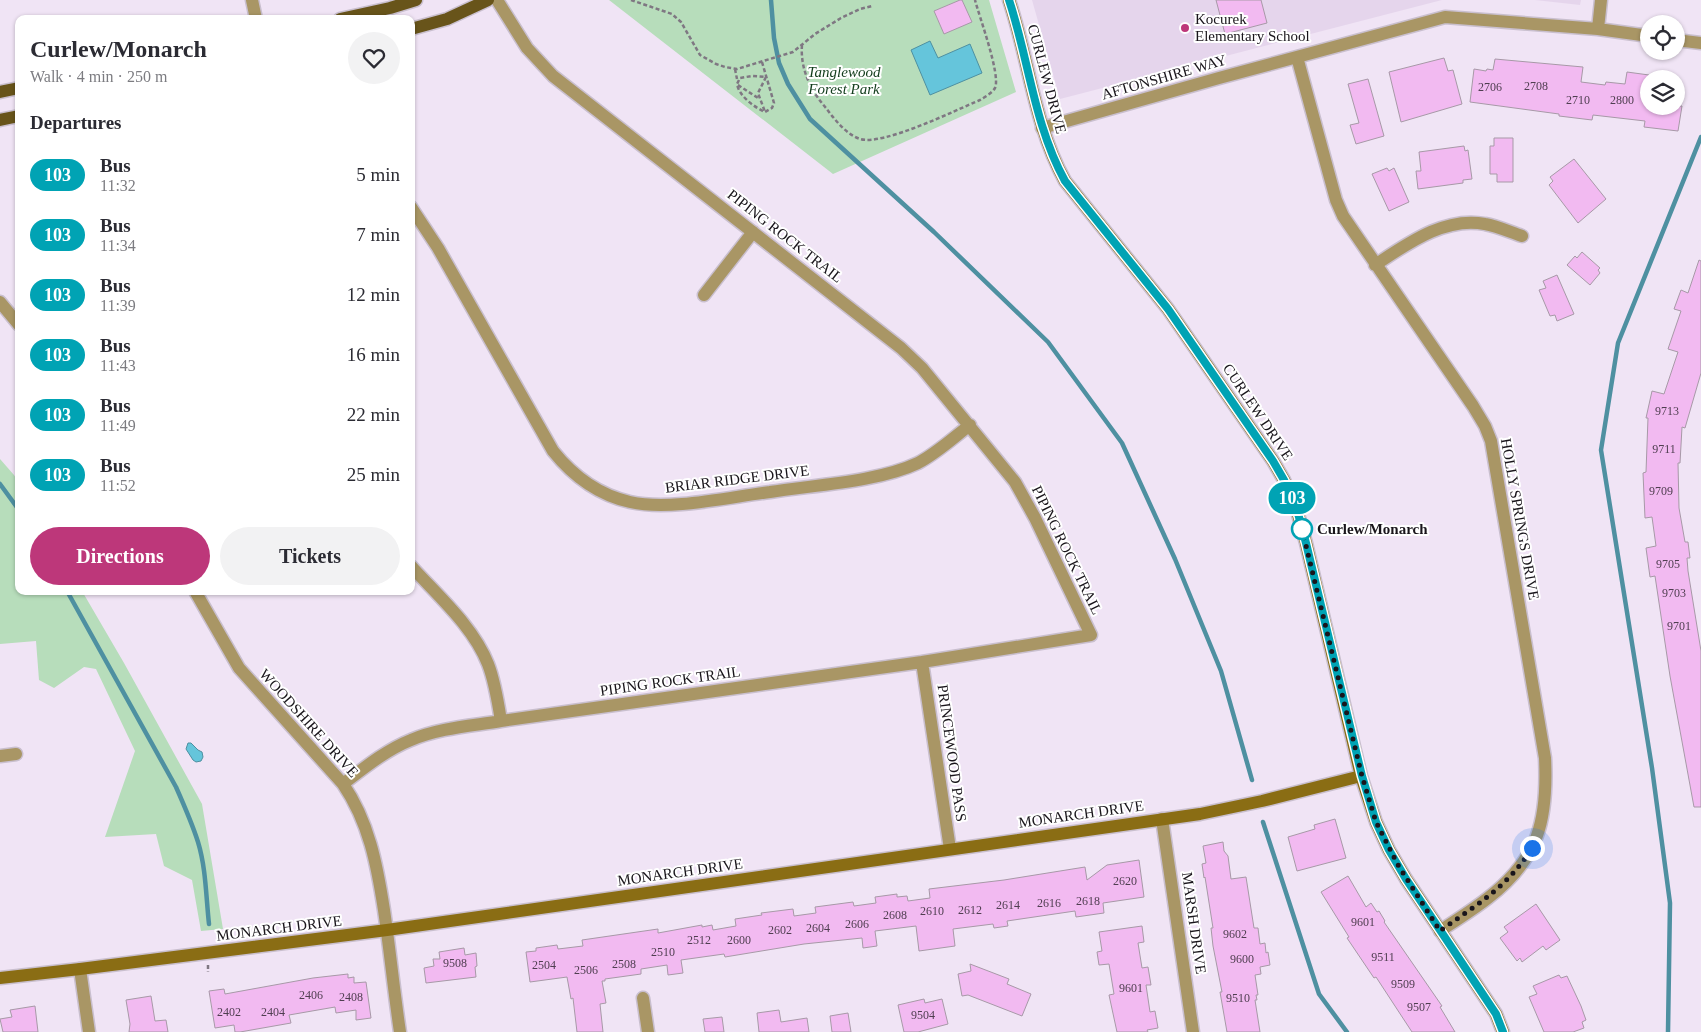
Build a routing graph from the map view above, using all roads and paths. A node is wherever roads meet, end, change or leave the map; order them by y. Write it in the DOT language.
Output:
graph roads {
  1 [pos="252,0"];
  2 [pos="416,0"];
  3 [pos="488,0"];
  4 [pos="497,0"];
  5 [pos="631,0"];
  6 [pos="975,0"];
  7 [pos="1009,0"];
  8 [pos="1601,0"];
  9 [pos="872,6"];
  10 [pos="255,15"];
  11 [pos="358,15"];
  12 [pos="415,28"];
  13 [pos="1598,29"];
  14 [pos="1640,35"];
  15 [pos="1685,41"];
  16 [pos="1701,43"];
  17 [pos="802,45"];
  18 [pos="1297,57"];
  19 [pos="762,62"];
  20 [pos="735,69"];
  21 [pos="766,77"];
  22 [pos="737,82"];
  23 [pos="15,89"];
  24 [pos="0,92"];
  25 [pos="760,99"];
  26 [pos="765,112"];
  27 [pos="15,117"];
  28 [pos="0,120"];
  29 [pos="1042,128"];
  30 [pos="415,213"];
  31 [pos="753,232"];
  32 [pos="1522,236"];
  33 [pos="1375,265"];
  34 [pos="704,295"];
  35 [pos="0,302"];
  36 [pos="15,320"];
  37 [pos="970,425"];
  38 [pos="415,570"];
  39 [pos="197,595"];
  40 [pos="922,662"];
  41 [pos="501,721"];
  42 [pos="16,754"];
  43 [pos="0,756"];
  44 [pos="1362,776"];
  45 [pos="343,784"];
  46 [pos="1162,818"];
  47 [pos="950,849"];
  48 [pos="387,930"];
  49 [pos="1440,931"];
  50 [pos="80,970"];
  51 [pos="0,978"];
  52 [pos="643,998"];
  53 [pos="89,1032"];
  54 [pos="400,1032"];
  55 [pos="648,1032"];
  56 [pos="1193,1032"];
  57 [pos="1503,1032"];
  1 -- 10 [label="street"];
  2 -- 11 [label="main road"];
  3 -- 12 [label="main road"];
  4 -- 31 [label="street, PIPING ROCK TRAIL"];
  5 -- 20 [label="path"];
  6 -- 17 [label="path"];
  7 -- 29 [label="street, CURLEW DRIVE"];
  8 -- 13 [label="street"];
  9 -- 17 [label="path"];
  13 -- 14 [label="street, AFTONSHIRE WAY"];
  13 -- 18 [label="street, AFTONSHIRE WAY"];
  15 -- 16 [label="street"];
  17 -- 19 [label="path"];
  18 -- 29 [label="street, AFTONSHIRE WAY"];
  18 -- 33 [label="street, HOLLY SPRINGS DRIVE"];
  19 -- 20 [label="path"];
  19 -- 21 [label="path"];
  20 -- 22 [label="path"];
  21 -- 22 [label="path"];
  21 -- 25 [label="path"];
  21 -- 26 [label="path"];
  22 -- 25 [label="path"];
  22 -- 26 [label="path"];
  23 -- 24 [label="main road"];
  25 -- 26 [label="path"];
  27 -- 28 [label="main road"];
  29 -- 44 [label="street, CURLEW DRIVE"];
  30 -- 37 [label="street, BRIAR RIDGE DRIVE"];
  31 -- 34 [label="street"];
  31 -- 37 [label="street, PIPING ROCK TRAIL"];
  32 -- 33 [label="street"];
  33 -- 49 [label="street, HOLLY SPRINGS DRIVE"];
  35 -- 36 [label="street"];
  37 -- 40 [label="street, PIPING ROCK TRAIL"];
  38 -- 41 [label="street"];
  39 -- 45 [label="street, WOODSHIRE DRIVE"];
  40 -- 41 [label="street, PIPING ROCK TRAIL"];
  40 -- 47 [label="street, PRINCEWOOD PASS"];
  41 -- 45 [label="street, PIPING ROCK TRAIL"];
  42 -- 43 [label="street"];
  44 -- 46 [label="street, MONARCH DRIVE"];
  44 -- 49 [label="street, CURLEW DRIVE"];
  45 -- 48 [label="street, WOODSHIRE DRIVE"];
  46 -- 47 [label="street, MONARCH DRIVE"];
  46 -- 56 [label="street, MARSH DRIVE"];
  47 -- 48 [label="street, MONARCH DRIVE"];
  48 -- 50 [label="street, MONARCH DRIVE"];
  48 -- 54 [label="street, WOODSHIRE DRIVE"];
  49 -- 57 [label="street, CURLEW DRIVE"];
  50 -- 51 [label="street, MONARCH DRIVE"];
  50 -- 53 [label="street"];
  52 -- 55 [label="street"];
}
